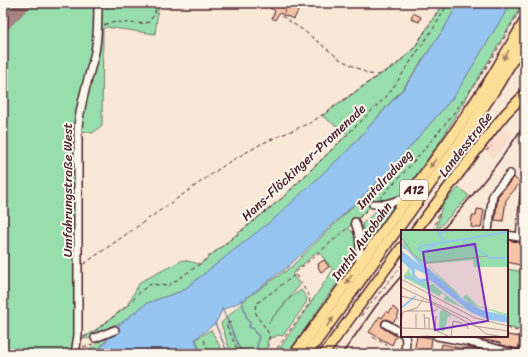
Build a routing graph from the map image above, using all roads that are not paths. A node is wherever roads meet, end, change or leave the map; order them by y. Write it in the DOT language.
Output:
graph roads {
  1 [pos="98,3"];
  2 [pos="525,21"];
  3 [pos="525,39"];
  4 [pos="525,94"];
  5 [pos="510,174"];
  6 [pos="525,189"];
  7 [pos="409,197"];
  8 [pos="373,204"];
  9 [pos="355,222"];
  10 [pos="415,230"];
  11 [pos="488,230"];
  12 [pos="508,235"];
  13 [pos="522,237"];
  14 [pos="401,248"];
  15 [pos="360,265"];
  16 [pos="386,324"];
  17 [pos="115,330"];
  18 [pos="401,332"];
  19 [pos="405,337"];
  20 [pos="447,337"];
  21 [pos="96,338"];
  22 [pos="525,348"];
  23 [pos="75,354"];
  24 [pos="295,354"];
  25 [pos="307,354"];
  26 [pos="324,354"];
  27 [pos="405,354"];
  28 [pos="517,354"];
  29 [pos="522,354"];
  1 -- 23 [label="street, Umfahrungstraße West"];
  2 -- 7 [label="highway, Inntal Autobahn / A12, one-way"];
  25 -- 3 [label="highway, Inntal Autobahn / A12, one-way"];
  4 -- 10 [label="main road, Landesstraße"];
  5 -- 11 [label="street"];
  6 -- 13 [label="street"];
  7 -- 8 [label="street"];
  7 -- 15 [label="highway, Inntal Autobahn / A12"];
  9 -- 15 [label="street"];
  12 -- 13 [label="street"];
  14 -- 26 [label="main road"];
  15 -- 24 [label="highway, Inntal Autobahn / A12, one-way"];
  16 -- 18 [label="street"];
  17 -- 21 [label="street"];
  19 -- 27 [label="street"];
  20 -- 28 [label="street"];
  22 -- 29 [label="street"];
}
